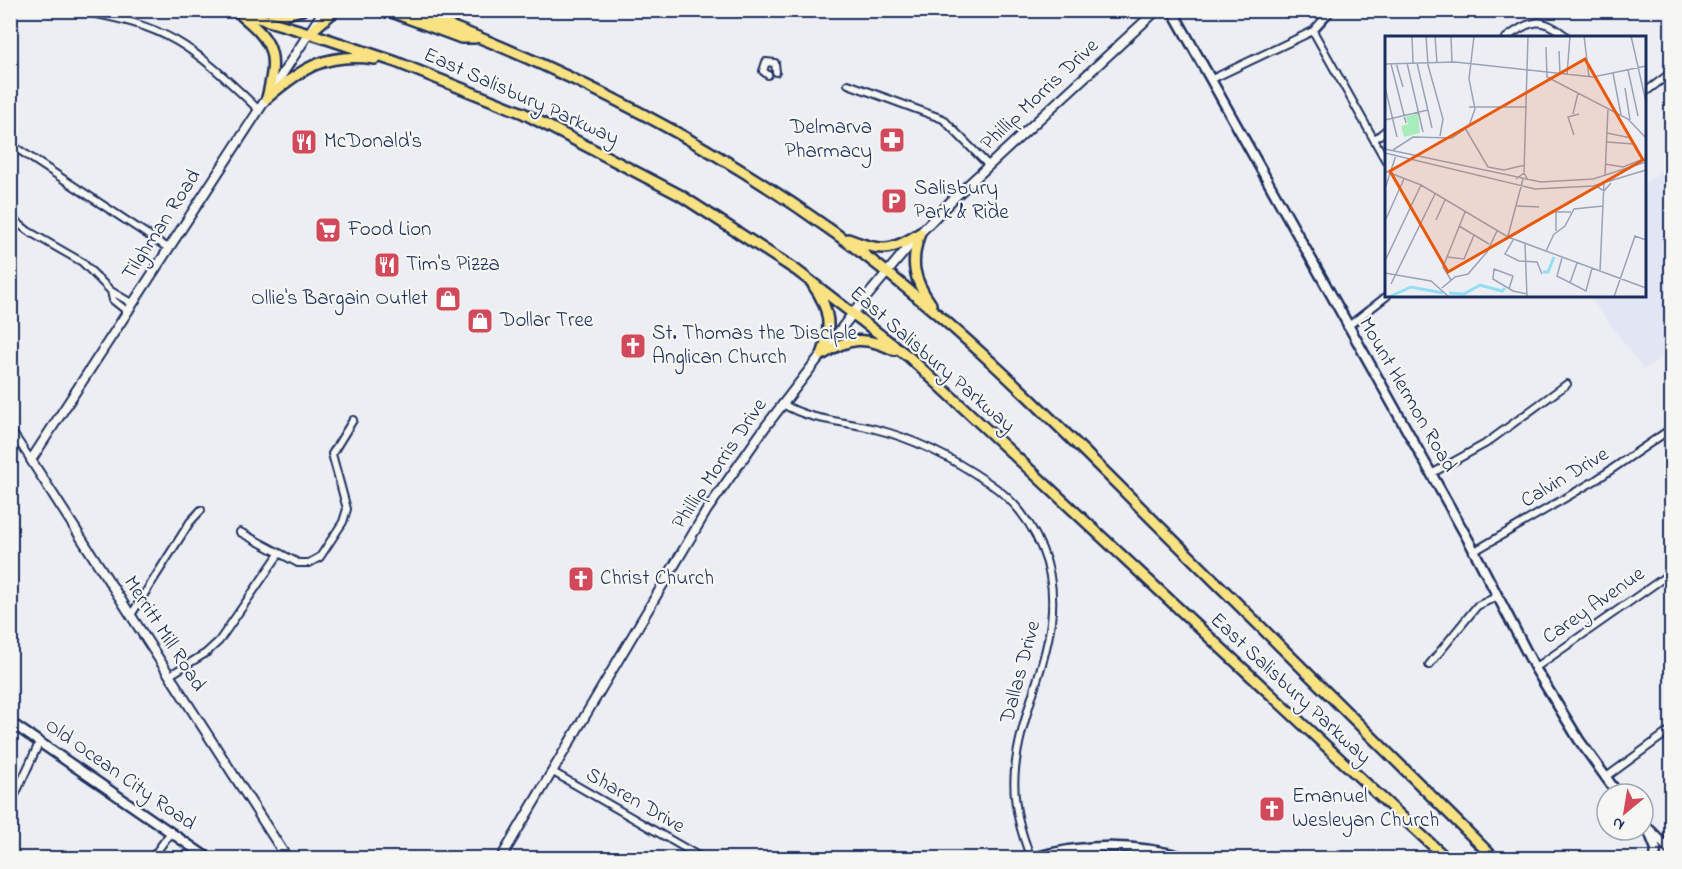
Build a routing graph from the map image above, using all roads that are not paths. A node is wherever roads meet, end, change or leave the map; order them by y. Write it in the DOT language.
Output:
graph roads {
  1 [pos="73,10"];
  2 [pos="262,10"];
  3 [pos="302,10"];
  4 [pos="324,10"];
  5 [pos="336,10"];
  6 [pos="386,10"];
  7 [pos="408,10"];
  8 [pos="1157,10"];
  9 [pos="1172,10"];
  10 [pos="1332,10"];
  11 [pos="234,11"];
  12 [pos="418,13"];
  13 [pos="1313,31"];
  14 [pos="309,33"];
  15 [pos="1509,36"];
  16 [pos="1566,36"];
  17 [pos="480,38"];
  18 [pos="396,62"];
  19 [pos="776,72"];
  20 [pos="1671,72"];
  21 [pos="768,75"];
  22 [pos="1212,79"];
  23 [pos="848,84"];
  24 [pos="1646,91"];
  25 [pos="267,98"];
  26 [pos="259,110"];
  27 [pos="1385,131"];
  28 [pos="1375,139"];
  29 [pos="10,144"];
  30 [pos="1385,159"];
  31 [pos="988,166"];
  32 [pos="10,217"];
  33 [pos="920,233"];
  34 [pos="837,235"];
  35 [pos="168,248"];
  36 [pos="886,272"];
  37 [pos="808,279"];
  38 [pos="1387,297"];
  39 [pos="130,308"];
  40 [pos="854,312"];
  41 [pos="940,315"];
  42 [pos="1347,327"];
  43 [pos="822,355"];
  44 [pos="909,357"];
  45 [pos="1567,384"];
  46 [pos="783,404"];
  47 [pos="353,420"];
  48 [pos="1671,428"];
  49 [pos="10,429"];
  50 [pos="31,460"];
  51 [pos="1431,474"];
  52 [pos="201,510"];
  53 [pos="240,532"];
  54 [pos="1473,552"];
  55 [pos="279,554"];
  56 [pos="1671,572"];
  57 [pos="1496,597"];
  58 [pos="131,615"];
  59 [pos="1429,665"];
  60 [pos="1535,668"];
  61 [pos="170,675"];
  62 [pos="10,722"];
  63 [pos="1671,729"];
  64 [pos="40,741"];
  65 [pos="553,772"];
  66 [pos="1605,778"];
  67 [pos="1608,782"];
  68 [pos="10,806"];
  69 [pos="171,832"];
  70 [pos="1655,835"];
  71 [pos="1654,842"];
  72 [pos="1671,852"];
  73 [pos="152,858"];
  74 [pos="208,858"];
  75 [pos="287,858"];
  76 [pos="501,858"];
  77 [pos="702,858"];
  78 [pos="1032,858"];
  79 [pos="1187,858"];
  80 [pos="1446,858"];
  81 [pos="1494,858"];
  82 [pos="1655,858"];
  1 -- 26 [label="street"];
  2 -- 3 [label="main road"];
  4 -- 14 [label="street, Tilghman Road"];
  5 -- 14 [label="main road"];
  6 -- 17 [label="main road"];
  7 -- 12 [label="main road, East Salisbury Parkway"];
  8 -- 31 [label="street, Phillip Morris Drive"];
  9 -- 22 [label="main road, Mount Hermon Road"];
  10 -- 13 [label="street"];
  11 -- 14 [label="main road, East Salisbury Parkway"];
  11 -- 25 [label="main road"];
  12 -- 17 [label="main road, East Salisbury Parkway"];
  13 -- 22 [label="street"];
  13 -- 28 [label="street"];
  14 -- 18 [label="main road, East Salisbury Parkway"];
  14 -- 25 [label="street, Tilghman Road"];
  15 -- 16 [label="street"];
  17 -- 34 [label="main road, East Salisbury Parkway"];
  18 -- 25 [label="main road"];
  18 -- 37 [label="main road, East Salisbury Parkway"];
  19 -- 21 [label="street"];
  20 -- 24 [label="street"];
  22 -- 42 [label="main road, Mount Hermon Road"];
  23 -- 31 [label="street"];
  25 -- 26 [label="street, Tilghman Road"];
  26 -- 35 [label="street, Tilghman Road"];
  27 -- 28 [label="street"];
  28 -- 30 [label="street"];
  29 -- 35 [label="street"];
  31 -- 33 [label="street, Phillip Morris Drive"];
  32 -- 39 [label="street"];
  33 -- 34 [label="main road"];
  33 -- 36 [label="street, Phillip Morris Drive"];
  33 -- 41 [label="main road"];
  34 -- 36 [label="main road, East Salisbury Parkway"];
  35 -- 39 [label="street, Tilghman Road"];
  36 -- 40 [label="street, Phillip Morris Drive"];
  36 -- 41 [label="main road, East Salisbury Parkway"];
  37 -- 40 [label="main road, East Salisbury Parkway"];
  37 -- 43 [label="main road"];
  38 -- 42 [label="street"];
  39 -- 50 [label="street, Tilghman Road"];
  40 -- 43 [label="street, Phillip Morris Drive"];
  40 -- 44 [label="main road, East Salisbury Parkway"];
  41 -- 81 [label="main road, East Salisbury Parkway"];
  42 -- 51 [label="main road, Mount Hermon Road"];
  43 -- 44 [label="main road"];
  43 -- 46 [label="street, Phillip Morris Drive"];
  44 -- 80 [label="main road, East Salisbury Parkway"];
  45 -- 51 [label="street"];
  46 -- 65 [label="street, Phillip Morris Drive"];
  46 -- 78 [label="street, Dallas Drive"];
  47 -- 55 [label="street"];
  48 -- 54 [label="street, Calvin Drive"];
  49 -- 50 [label="street, Merritt Mill Road"];
  50 -- 58 [label="street, Merritt Mill Road"];
  51 -- 54 [label="main road, Mount Hermon Road"];
  52 -- 58 [label="street"];
  53 -- 55 [label="street"];
  54 -- 57 [label="main road, Mount Hermon Road"];
  55 -- 61 [label="street"];
  56 -- 60 [label="street, Carey Avenue"];
  57 -- 59 [label="street"];
  57 -- 60 [label="main road, Mount Hermon Road"];
  58 -- 61 [label="street, Merritt Mill Road"];
  60 -- 66 [label="main road, Mount Hermon Road"];
  61 -- 75 [label="street, Merritt Mill Road"];
  62 -- 64 [label="main road, Old Ocean City Road"];
  63 -- 66 [label="street"];
  64 -- 68 [label="street"];
  64 -- 69 [label="main road, Old Ocean City Road"];
  65 -- 76 [label="street, Phillip Morris Drive"];
  65 -- 77 [label="street, Sharen Drive"];
  66 -- 67 [label="main road, Mount Hermon Road"];
  69 -- 73 [label="street"];
  69 -- 74 [label="main road, Old Ocean City Road"];
  70 -- 72 [label="main road"];
  71 -- 82 [label="main road"];
  78 -- 79 [label="main road"];
}
